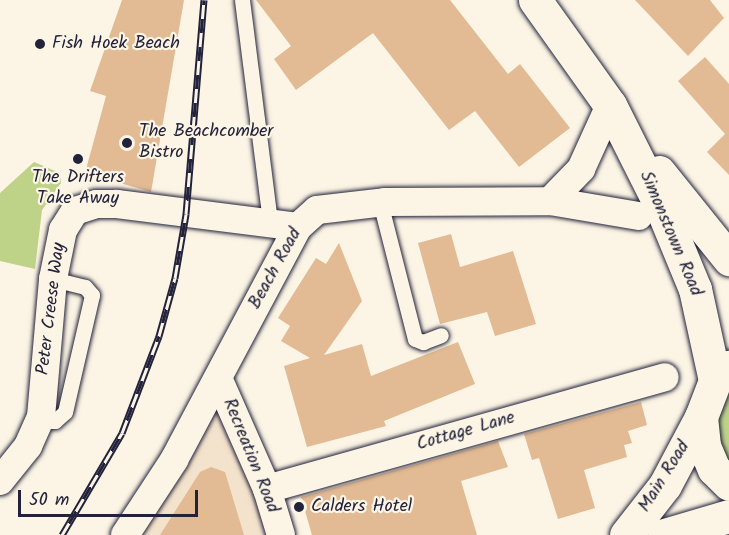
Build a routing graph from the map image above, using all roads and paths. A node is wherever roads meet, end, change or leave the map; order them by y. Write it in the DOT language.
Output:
graph roads {
  1 [pos="242,0"];
  2 [pos="535,0"];
  3 [pos="616,116"];
  4 [pos="550,201"];
  5 [pos="380,202"];
  6 [pos="639,216"];
  7 [pos="270,222"];
  8 [pos="298,227"];
  9 [pos="729,259"];
  10 [pos="53,279"];
  11 [pos="441,335"];
  12 [pos="722,374"];
  13 [pos="665,377"];
  14 [pos="218,378"];
  15 [pos="701,417"];
  16 [pos="39,421"];
  17 [pos="0,481"];
  18 [pos="729,484"];
  19 [pos="267,489"];
  20 [pos="729,516"];
  21 [pos="126,535"];
  22 [pos="281,535"];
  23 [pos="626,535"];
  24 [pos="664,535"];
  1 -- 7 [label="lane, Beach Road"];
  2 -- 3 [label="main road, Simonstown Road"];
  3 -- 4 [label="street"];
  3 -- 9 [label="main road, Simonstown Road"];
  3 -- 12 [label="main road, Simonstown Road"];
  4 -- 5 [label="street, Beach Road"];
  4 -- 6 [label="street, Beach Road"];
  5 -- 8 [label="street, Beach Road"];
  5 -- 11 [label="lane"];
  7 -- 8 [label="street, Peter Creese Way"];
  7 -- 10 [label="street, Peter Creese Way"];
  8 -- 14 [label="street, Beach Road"];
  10 -- 16 [label="street, Peter Creese Way"];
  10 -- 16 [label="lane"];
  12 -- 15 [label="main road, Main Road"];
  13 -- 19 [label="street, Cottage Lane"];
  14 -- 19 [label="street, Recreation Road"];
  14 -- 21 [label="street, Beach Road"];
  15 -- 18 [label="main road, Main Road"];
  15 -- 23 [label="main road, Main Road"];
  16 -- 17 [label="street, Peter Creese Way"];
  19 -- 22 [label="street, Recreation Road"];
  20 -- 24 [label="main road, Main Road"];
}
